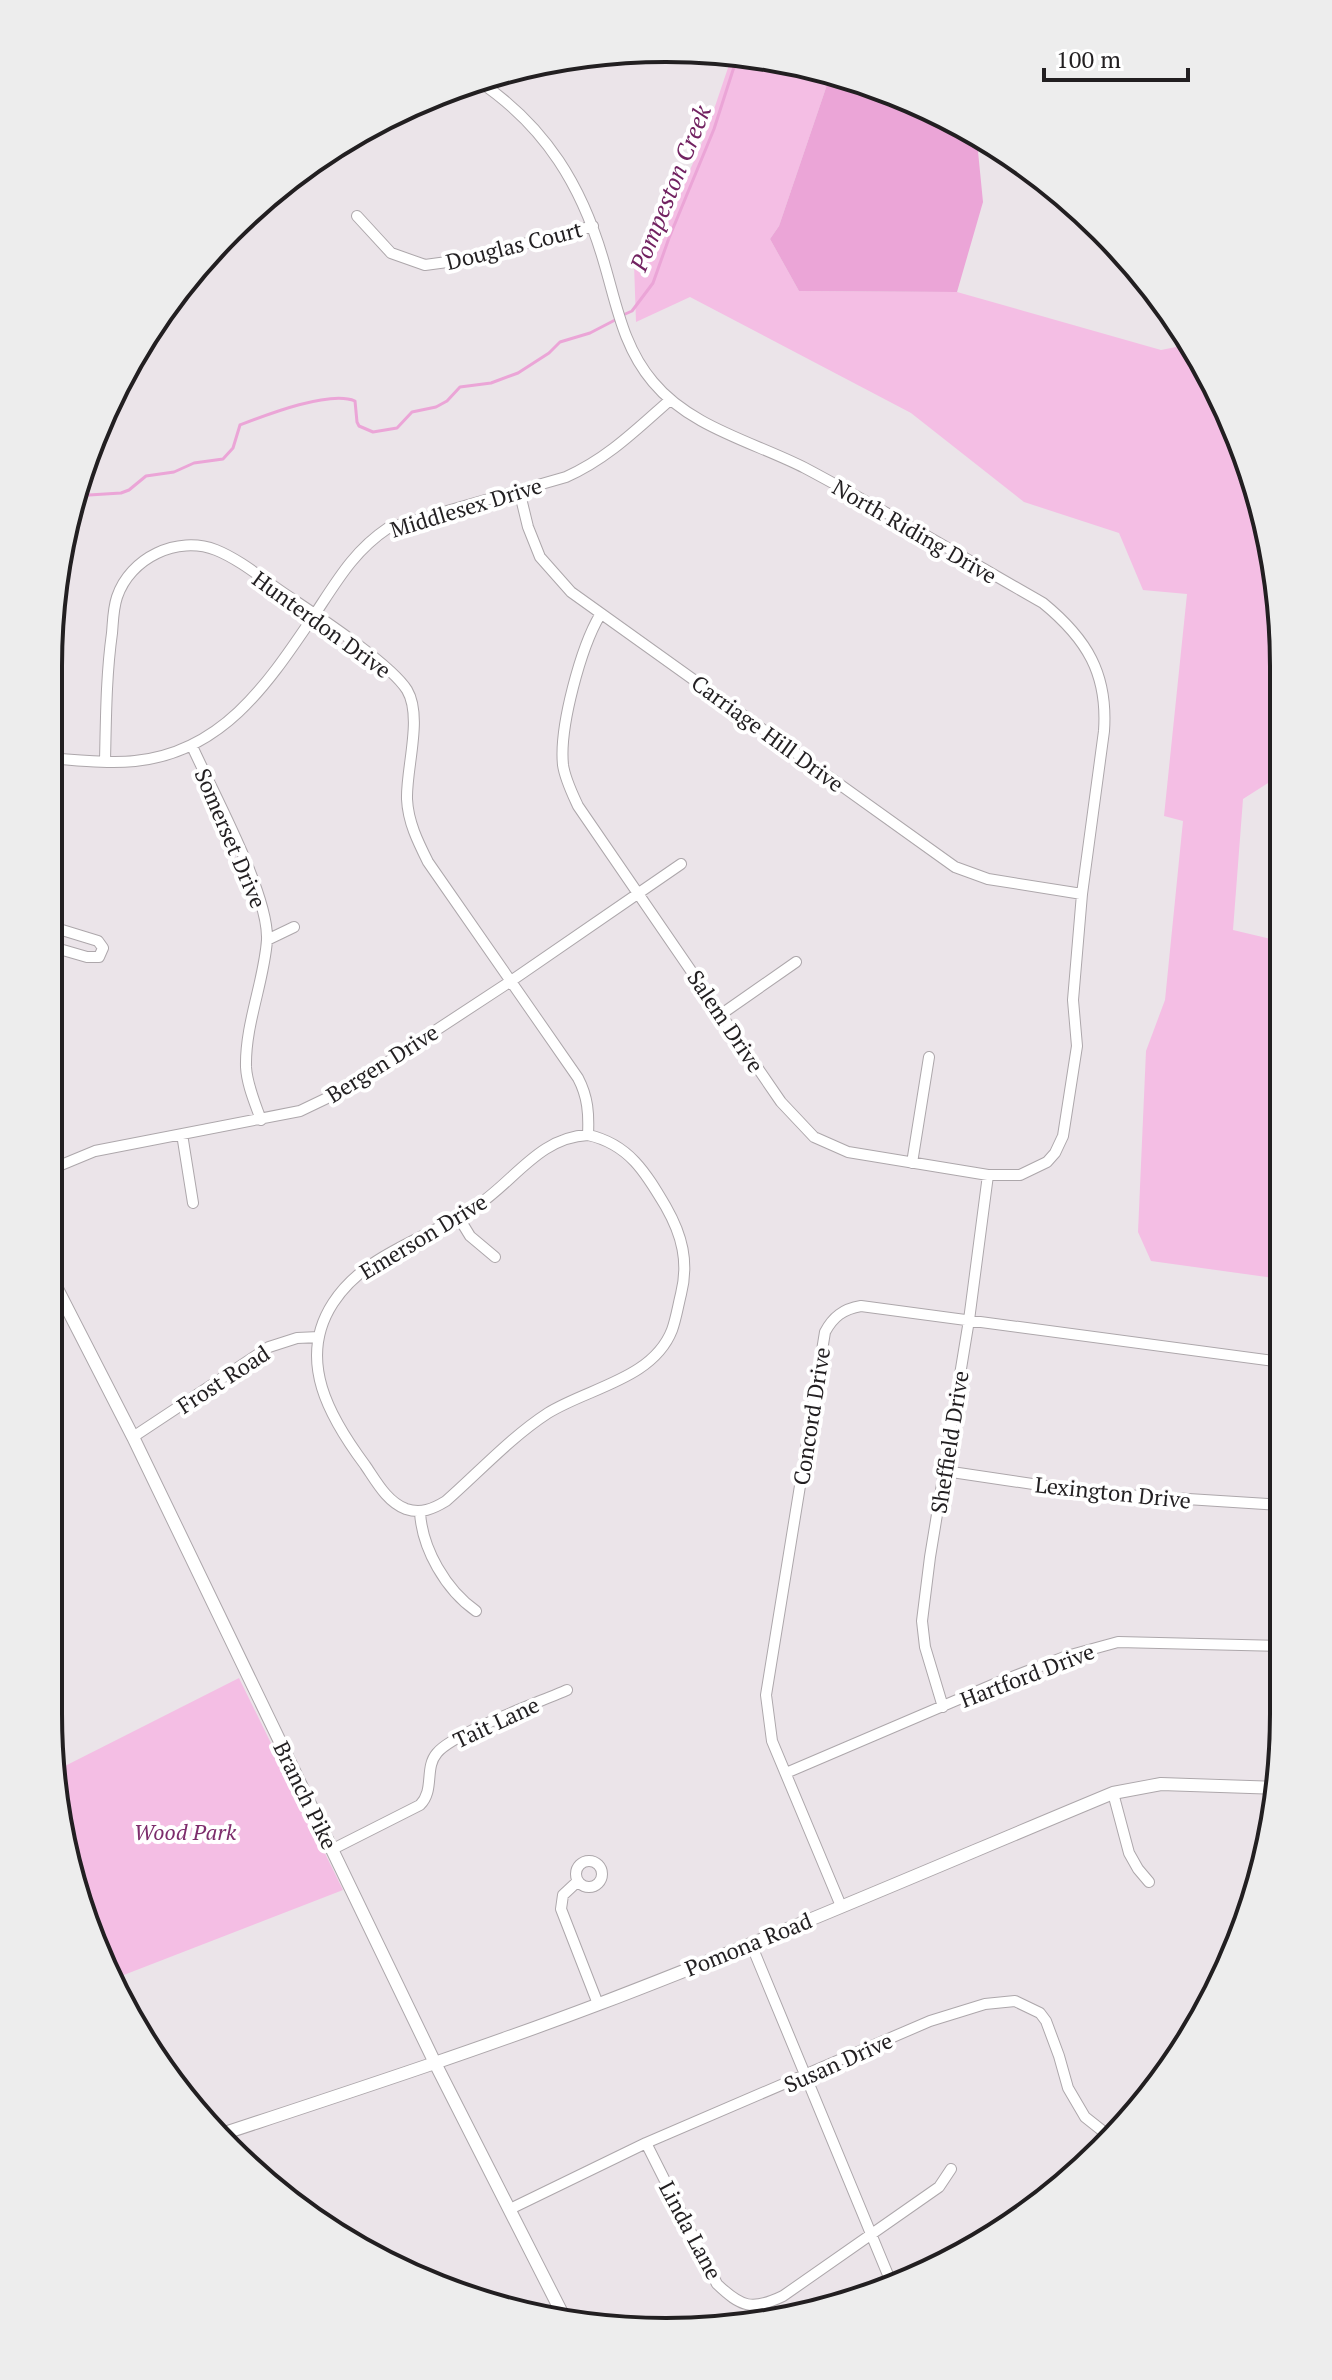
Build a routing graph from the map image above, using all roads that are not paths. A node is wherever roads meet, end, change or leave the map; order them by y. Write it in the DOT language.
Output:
graph roads {
  1 [pos="489,89"];
  2 [pos="357,216"];
  3 [pos="593,226"];
  4 [pos="670,400"];
  5 [pos="519,490"];
  6 [pos="315,614"];
  7 [pos="600,615"];
  8 [pos="192,746"];
  9 [pos="62,759"];
  10 [pos="105,761"];
  11 [pos="681,864"];
  12 [pos="1082,894"];
  13 [pos="639,895"];
  14 [pos="294,927"];
  15 [pos="62,930"];
  16 [pos="267,940"];
  17 [pos="62,950"];
  18 [pos="796,962"];
  19 [pos="511,981"];
  20 [pos="723,1013"];
  21 [pos="929,1057"];
  22 [pos="1069,1094"];
  23 [pos="261,1120"];
  24 [pos="182,1134"];
  25 [pos="588,1135"];
  26 [pos="912,1163"];
  27 [pos="62,1165"];
  28 [pos="988,1175"];
  29 [pos="193,1203"];
  30 [pos="459,1218"];
  31 [pos="495,1257"];
  32 [pos="62,1298"];
  33 [pos="969,1320"];
  34 [pos="319,1337"];
  35 [pos="1270,1361"];
  36 [pos="133,1437"];
  37 [pos="945,1471"];
  38 [pos="1270,1504"];
  39 [pos="420,1512"];
  40 [pos="476,1611"];
  41 [pos="1270,1646"];
  42 [pos="567,1690"];
  43 [pos="943,1707"];
  44 [pos="786,1773"];
  45 [pos="1266,1788"];
  46 [pos="1113,1793"];
  47 [pos="333,1849"];
  48 [pos="578,1881"];
  49 [pos="1149,1882"];
  50 [pos="841,1906"];
  51 [pos="751,1944"];
  52 [pos="598,2004"];
  53 [pos="435,2063"];
  54 [pos="805,2077"];
  55 [pos="230,2131"];
  56 [pos="1102,2131"];
  57 [pos="646,2143"];
  58 [pos="951,2169"];
  59 [pos="510,2209"];
  60 [pos="871,2234"];
  61 [pos="888,2275"];
  62 [pos="560,2308"];
  63 [pos="769,2309"];
  64 [pos="763,2310"];
  1 -- 3 [label="street, North Riding Drive"];
  2 -- 3 [label="street, Douglas Court"];
  3 -- 4 [label="street, North Riding Drive"];
  4 -- 5 [label="street, Middlesex Drive"];
  4 -- 12 [label="street, North Riding Drive"];
  5 -- 6 [label="street, Middlesex Drive"];
  5 -- 7 [label="street, Carriage Hill Drive"];
  6 -- 8 [label="street, Middlesex Drive"];
  6 -- 10 [label="street, Hunterdon Drive"];
  6 -- 19 [label="street, Hunterdon Drive"];
  7 -- 12 [label="street, Carriage Hill Drive"];
  7 -- 13 [label="street, Salem Drive"];
  8 -- 10 [label="street, Middlesex Drive"];
  8 -- 16 [label="street, Somerset Drive"];
  9 -- 10 [label="street, Middlesex Drive"];
  11 -- 13 [label="street, Bergen Drive"];
  12 -- 22 [label="street, North Riding Drive"];
  13 -- 19 [label="street, Bergen Drive"];
  13 -- 20 [label="street, Salem Drive"];
  14 -- 16 [label="street"];
  15 -- 17 [label="street"];
  16 -- 23 [label="street, Somerset Drive"];
  18 -- 20 [label="street"];
  19 -- 23 [label="street, Bergen Drive"];
  19 -- 25 [label="street, Hunterdon Drive"];
  20 -- 26 [label="street, Salem Drive"];
  21 -- 26 [label="street"];
  22 -- 28 [label="street, Salem Drive"];
  23 -- 24 [label="street, Bergen Drive"];
  24 -- 27 [label="street, Bergen Drive"];
  24 -- 29 [label="street"];
  25 -- 30 [label="street, Emerson Drive"];
  25 -- 39 [label="street"];
  26 -- 28 [label="street, Salem Drive"];
  28 -- 33 [label="street, Sheffield Drive"];
  30 -- 31 [label="street"];
  30 -- 34 [label="street, Emerson Drive"];
  32 -- 36 [label="street, Branch Pike"];
  33 -- 35 [label="street, Concord Drive"];
  33 -- 37 [label="street, Sheffield Drive"];
  33 -- 44 [label="street, Concord Drive"];
  34 -- 36 [label="street, Frost Road"];
  34 -- 39 [label="street, Emerson Drive"];
  36 -- 47 [label="street, Branch Pike"];
  37 -- 38 [label="street, Lexington Drive"];
  37 -- 43 [label="street, Sheffield Drive"];
  39 -- 40 [label="street"];
  41 -- 43 [label="street, Hartford Drive"];
  42 -- 47 [label="street, Tait Lane"];
  43 -- 44 [label="street, Hartford Drive"];
  44 -- 50 [label="street, Concord Drive"];
  45 -- 46 [label="street, Pomona Road"];
  46 -- 49 [label="street"];
  46 -- 50 [label="street, Pomona Road"];
  47 -- 53 [label="street, Branch Pike"];
  48 -- 52 [label="street"];
  50 -- 51 [label="street, Pomona Road"];
  51 -- 52 [label="street, Pomona Road"];
  51 -- 54 [label="street"];
  52 -- 53 [label="street, Pomona Road"];
  53 -- 55 [label="street, Pomona Road"];
  53 -- 59 [label="street, Branch Pike"];
  54 -- 56 [label="street, Susan Drive"];
  54 -- 57 [label="street, Susan Drive"];
  54 -- 60 [label="street"];
  57 -- 59 [label="street, Susan Drive"];
  57 -- 64 [label="street, Linda Lane"];
  58 -- 60 [label="street, Linda Lane"];
  59 -- 62 [label="street, Branch Pike"];
  60 -- 61 [label="street"];
  60 -- 63 [label="street, Linda Lane"];
}
